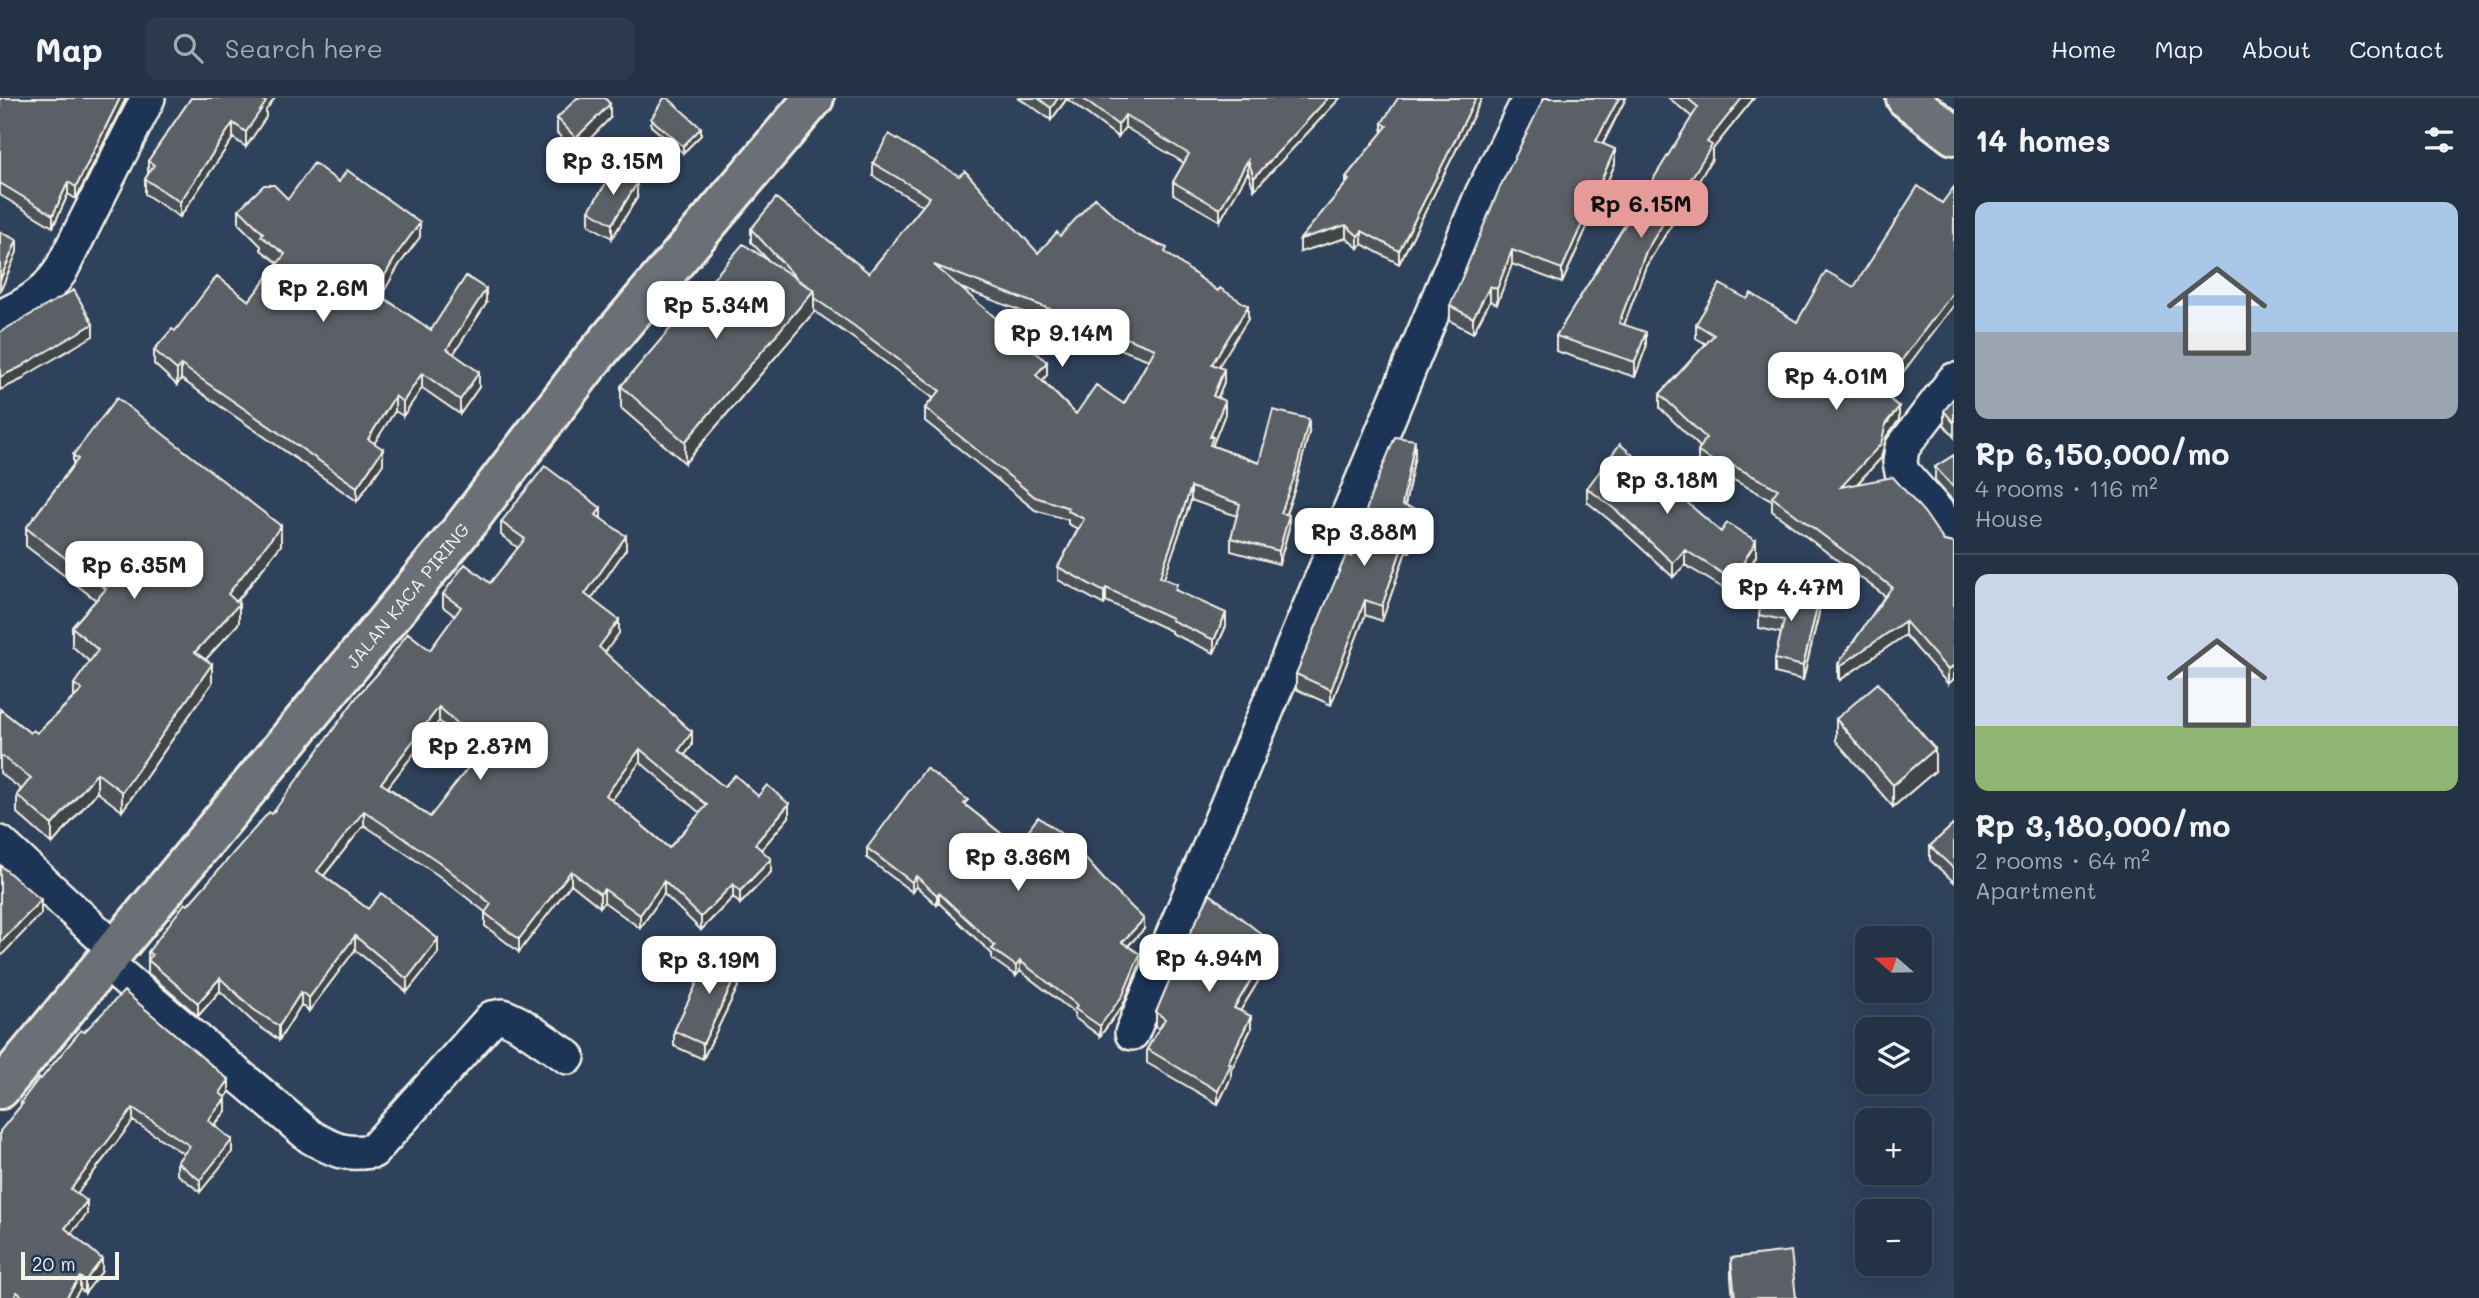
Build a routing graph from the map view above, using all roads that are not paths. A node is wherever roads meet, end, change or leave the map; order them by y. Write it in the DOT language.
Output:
graph roads {
  1 [pos="148,98"];
  2 [pos="814,98"];
  3 [pos="1530,98"];
  4 [pos="1906,98"];
  5 [pos="1954,135"];
  6 [pos="0,317"];
  7 [pos="1954,380"];
  8 [pos="1954,538"];
  9 [pos="0,843"];
  10 [pos="110,955"];
  11 [pos="1132,1032"];
  12 [pos="568,1058"];
  13 [pos="0,1089"];
  1 -- 6 [label="street"];
  2 -- 10 [label="main road, JALAN KACA PIRING"];
  3 -- 11 [label="street"];
  4 -- 5 [label="main road"];
  7 -- 8 [label="street"];
  9 -- 10 [label="street"];
  10 -- 12 [label="street"];
  10 -- 13 [label="main road, JALAN KACA PIRING"];
}
